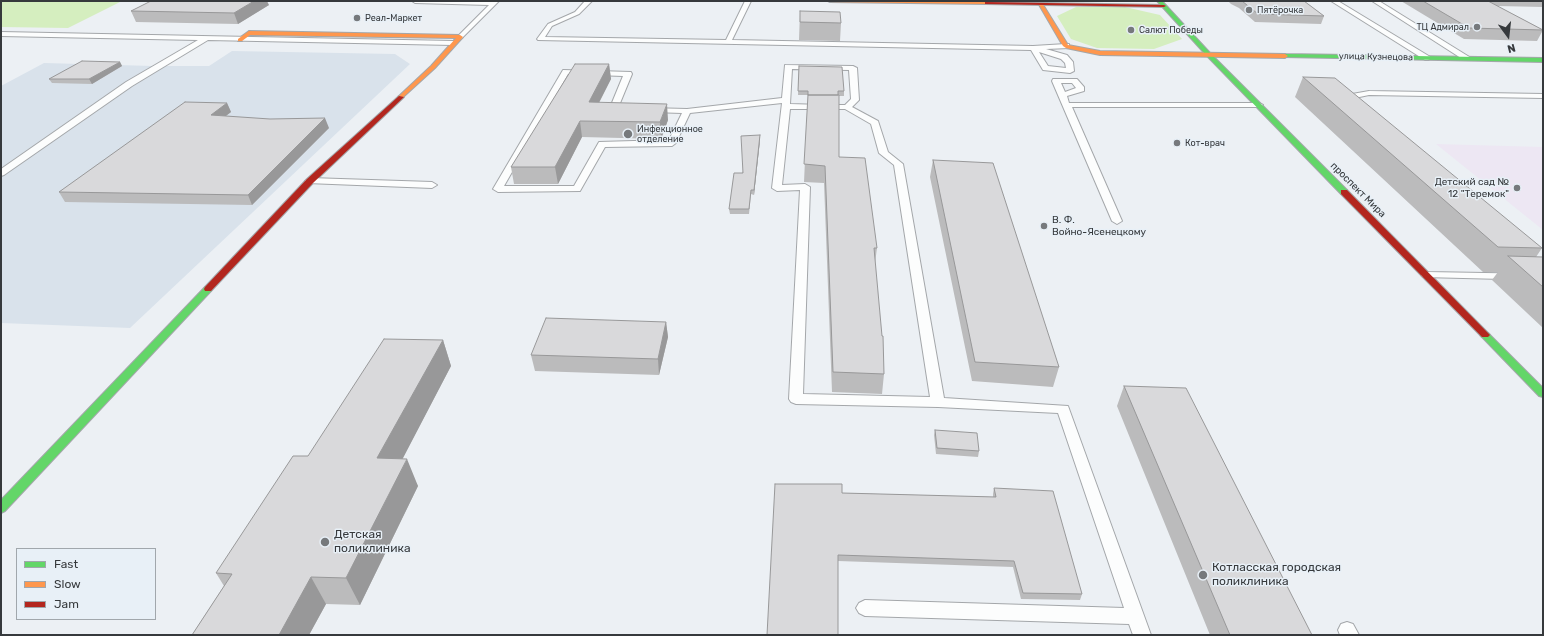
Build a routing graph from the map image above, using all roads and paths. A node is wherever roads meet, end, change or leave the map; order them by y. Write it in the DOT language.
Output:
graph roads {
  1 [pos="415,1"];
  2 [pos="589,1"];
  3 [pos="748,1"];
  4 [pos="830,1"];
  5 [pos="1334,1"];
  6 [pos="1374,1"];
  7 [pos="495,2"];
  8 [pos="1060,3"];
  9 [pos="1161,3"];
  10 [pos="1040,4"];
  11 [pos="1,34"];
  12 [pos="205,39"];
  13 [pos="240,40"];
  14 [pos="456,40"];
  15 [pos="728,42"];
  16 [pos="1066,46"];
  17 [pos="1033,48"];
  18 [pos="1209,55"];
  19 [pos="1428,58"];
  20 [pos="1468,58"];
  21 [pos="1543,60"];
  22 [pos="1062,95"];
  23 [pos="1543,96"];
  24 [pos="786,103"];
  25 [pos="1067,105"];
  26 [pos="1259,105"];
  27 [pos="847,107"];
  28 [pos="1356,108"];
  29 [pos="628,110"];
  30 [pos="643,110"];
  31 [pos="687,111"];
  32 [pos="1,173"];
  33 [pos="310,181"];
  34 [pos="432,185"];
  35 [pos="1117,221"];
  36 [pos="1541,272"];
  37 [pos="1427,275"];
  38 [pos="1543,394"];
  39 [pos="938,402"];
  40 [pos="1,508"];
  41 [pos="865,608"];
  42 [pos="1136,616"];
  43 [pos="1142,635"];
  1 -- 7 [label="lane"];
  2 -- 15 [label="lane"];
  3 -- 15 [label="lane"];
  4 -- 10 [label="street"];
  5 -- 19 [label="lane"];
  6 -- 20 [label="lane"];
  7 -- 14 [label="lane"];
  8 -- 9 [label="street"];
  8 -- 10 [label="street"];
  9 -- 18 [label="street, проспект Мира"];
  10 -- 16 [label="street"];
  11 -- 12 [label="lane"];
  12 -- 13 [label="lane"];
  12 -- 32 [label="lane"];
  13 -- 14 [label="street"];
  14 -- 33 [label="street"];
  15 -- 17 [label="lane"];
  16 -- 17 [label="lane"];
  16 -- 18 [label="street, улица Кузнецова"];
  17 -- 17 [label="lane"];
  18 -- 19 [label="street, улица Кузнецова"];
  18 -- 26 [label="street, проспект Мира"];
  19 -- 20 [label="street, улица Кузнецова"];
  20 -- 21 [label="street, улица Кузнецова"];
  22 -- 25 [label="lane"];
  23 -- 28 [label="lane"];
  24 -- 27 [label="lane"];
  24 -- 27 [label="lane"];
  24 -- 31 [label="lane"];
  24 -- 39 [label="lane"];
  25 -- 26 [label="lane"];
  25 -- 35 [label="lane"];
  26 -- 37 [label="street, проспект Мира"];
  27 -- 39 [label="lane"];
  29 -- 31 [label="lane"];
  30 -- 31 [label="lane"];
  33 -- 34 [label="lane"];
  33 -- 40 [label="street"];
  36 -- 37 [label="lane"];
  37 -- 38 [label="street, проспект Мира"];
  39 -- 42 [label="lane"];
  41 -- 42 [label="lane"];
  42 -- 43 [label="lane"];
}
